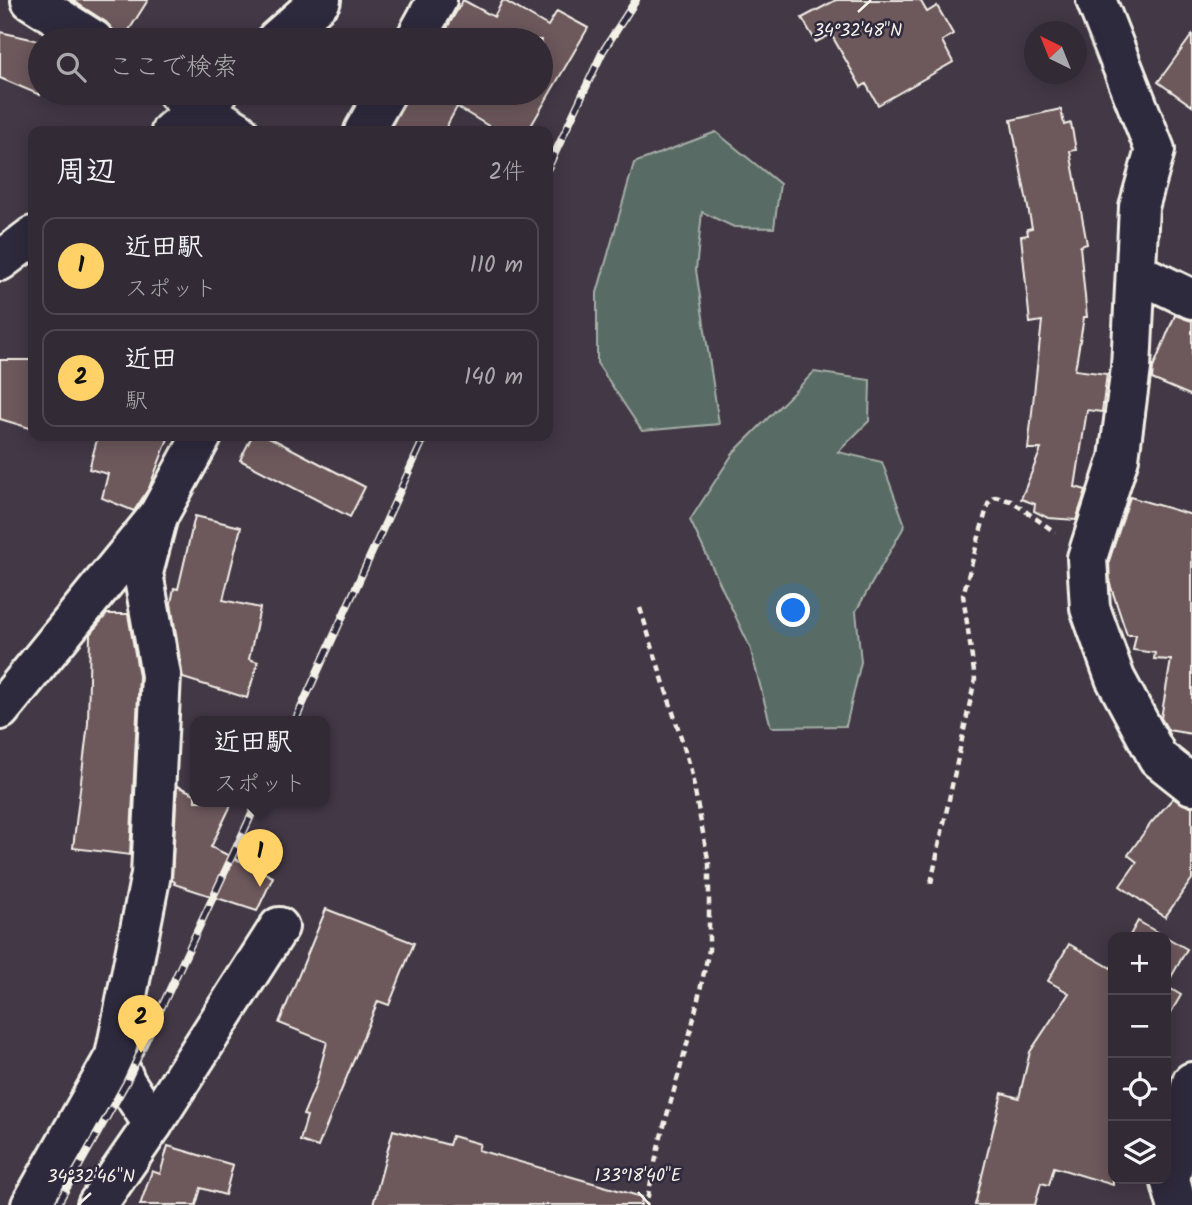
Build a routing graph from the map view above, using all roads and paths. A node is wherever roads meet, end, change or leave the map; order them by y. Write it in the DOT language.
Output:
graph roads {
  1 [pos="31,0"];
  2 [pos="321,0"];
  3 [pos="437,0"];
  4 [pos="1096,0"];
  5 [pos="75,28"];
  6 [pos="290,28"];
  7 [pos="422,28"];
  8 [pos="193,105"];
  9 [pos="207,105"];
  10 [pos="379,105"];
  11 [pos="175,126"];
  12 [pos="232,126"];
  13 [pos="367,126"];
  14 [pos="28,240"];
  15 [pos="0,261"];
  16 [pos="1136,272"];
  17 [pos="1192,299"];
  18 [pos="199,441"];
  19 [pos="158,516"];
  20 [pos="1094,537"];
  21 [pos="640,608"];
  22 [pos="0,710"];
  23 [pos="1192,785"];
  24 [pos="931,883"];
  25 [pos="279,927"];
  26 [pos="115,1056"];
  27 [pos="1192,1082"];
  28 [pos="153,1124"];
  29 [pos="31,1205"];
  30 [pos="97,1205"];
  31 [pos="646,1205"];
  32 [pos="1177,1205"];
  1 -- 5 [label="street"];
  2 -- 6 [label="street"];
  3 -- 7 [label="street"];
  4 -- 16 [label="street"];
  8 -- 11 [label="street"];
  9 -- 12 [label="street"];
  10 -- 13 [label="street"];
  14 -- 15 [label="street"];
  16 -- 17 [label="street"];
  16 -- 20 [label="street"];
  18 -- 19 [label="street"];
  19 -- 22 [label="street"];
  19 -- 26 [label="street"];
  20 -- 23 [label="street"];
  20 -- 24 [label="path"];
  21 -- 31 [label="path"];
  25 -- 28 [label="street"];
  26 -- 28 [label="street"];
  26 -- 29 [label="street"];
  27 -- 32 [label="street"];
  28 -- 30 [label="street"];
}
